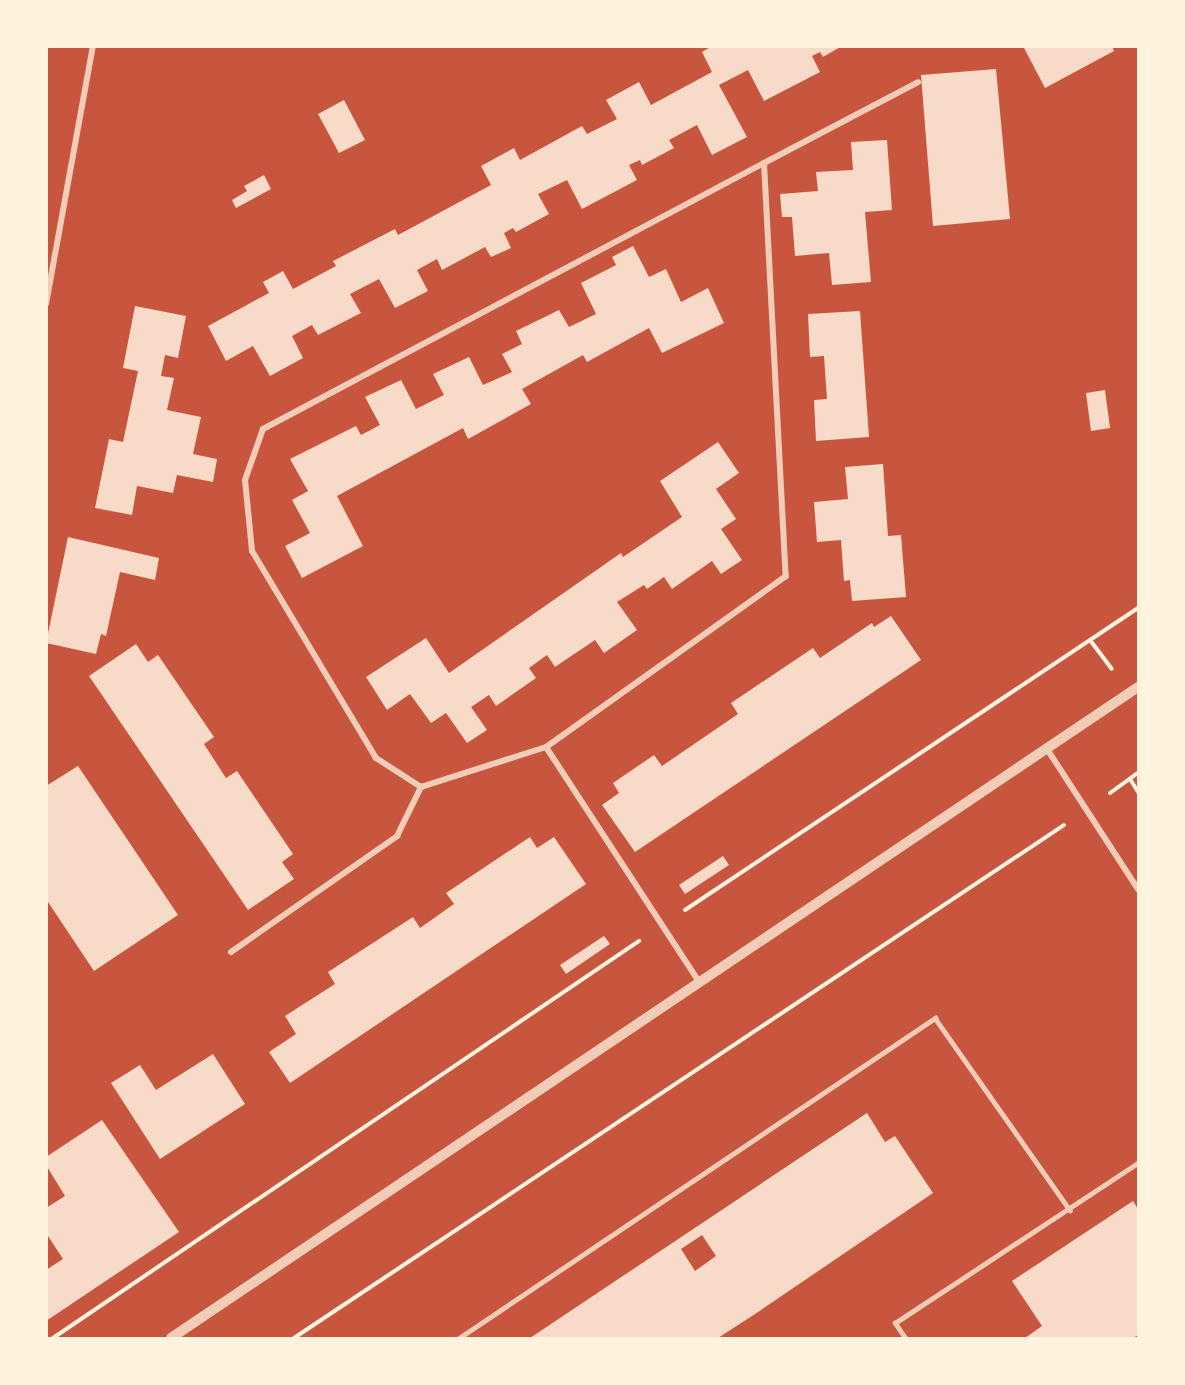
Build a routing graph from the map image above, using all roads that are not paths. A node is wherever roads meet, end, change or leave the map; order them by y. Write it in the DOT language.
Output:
graph roads {
  1 [pos="87,46"];
  2 [pos="93,47"];
  3 [pos="918,82"];
  4 [pos="764,163"];
  5 [pos="46,304"];
  6 [pos="1138,687"];
  7 [pos="546,747"];
  8 [pos="1047,750"];
  9 [pos="421,787"];
  10 [pos="1138,889"];
  11 [pos="231,952"];
  12 [pos="699,982"];
  13 [pos="1138,1163"];
  14 [pos="1070,1210"];
  15 [pos="171,1338"];
  16 [pos="459,1338"];
  17 [pos="905,1338"];
  1 -- 2 [label="lane"];
  2 -- 5 [label="street"];
  3 -- 4 [label="street"];
  4 -- 7 [label="street"];
  4 -- 9 [label="street"];
  6 -- 8 [label="street"];
  7 -- 9 [label="street"];
  7 -- 12 [label="street"];
  8 -- 10 [label="street"];
  8 -- 12 [label="street"];
  9 -- 11 [label="street"];
  12 -- 15 [label="street"];
  13 -- 14 [label="lane"];
  14 -- 16 [label="lane"];
  14 -- 17 [label="lane"];
}
